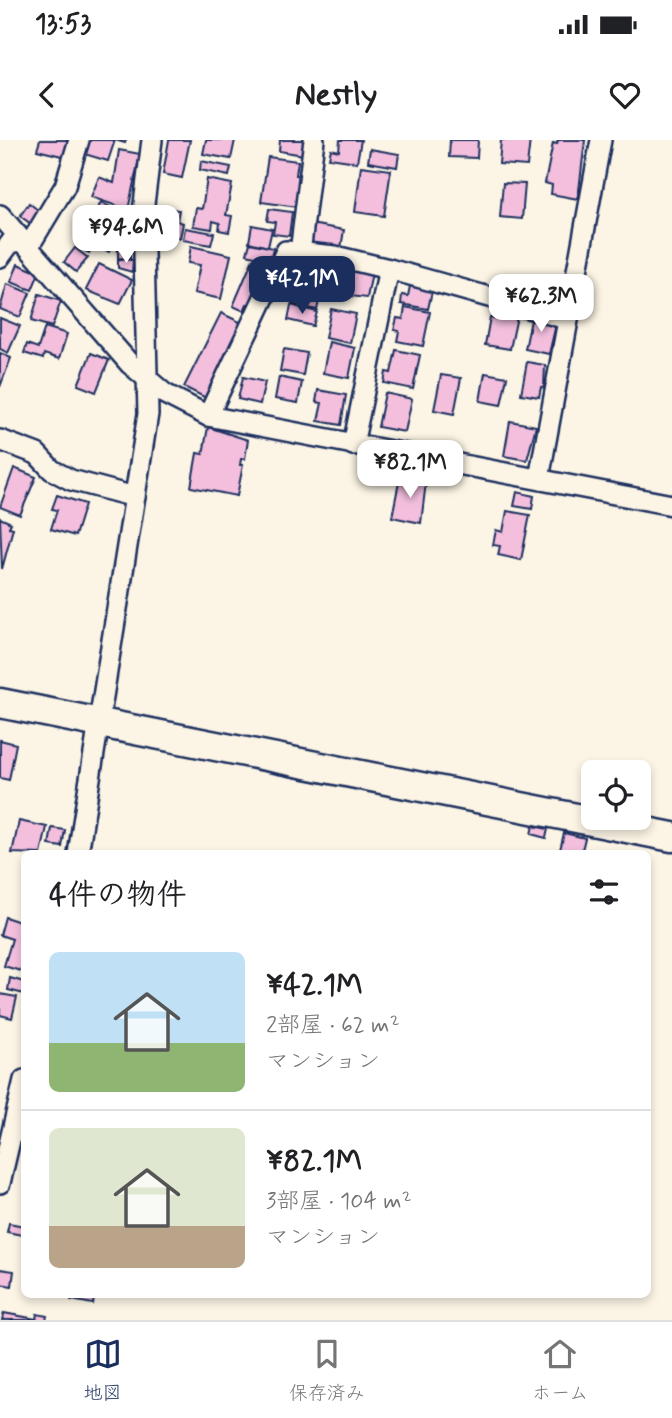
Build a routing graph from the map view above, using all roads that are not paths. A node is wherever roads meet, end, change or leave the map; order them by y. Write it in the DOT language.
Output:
graph roads {
  1 [pos="79,140"];
  2 [pos="152,140"];
  3 [pos="314,140"];
  4 [pos="601,140"];
  5 [pos="0,215"];
  6 [pos="22,241"];
  7 [pos="300,253"];
  8 [pos="0,257"];
  9 [pos="389,269"];
  10 [pos="567,319"];
  11 [pos="147,380"];
  12 [pos="208,416"];
  13 [pos="0,440"];
  14 [pos="353,446"];
  15 [pos="538,479"];
  16 [pos="135,497"];
  17 [pos="672,505"];
  18 [pos="0,702"];
  19 [pos="99,723"];
  20 [pos="672,836"];
  21 [pos="79,850"];
  22 [pos="21,1093"];
  23 [pos="0,1183"];
  1 -- 6 [label="street"];
  2 -- 11 [label="street"];
  3 -- 7 [label="street"];
  4 -- 10 [label="street"];
  5 -- 6 [label="street"];
  6 -- 8 [label="street"];
  6 -- 11 [label="street"];
  7 -- 9 [label="street"];
  7 -- 12 [label="street"];
  9 -- 10 [label="street"];
  9 -- 14 [label="street"];
  10 -- 15 [label="street"];
  11 -- 12 [label="street"];
  11 -- 16 [label="street"];
  12 -- 14 [label="street"];
  13 -- 16 [label="street"];
  14 -- 15 [label="street"];
  15 -- 17 [label="street"];
  16 -- 19 [label="street"];
  18 -- 19 [label="street"];
  19 -- 20 [label="street"];
  19 -- 21 [label="street"];
  22 -- 23 [label="street"];
}
